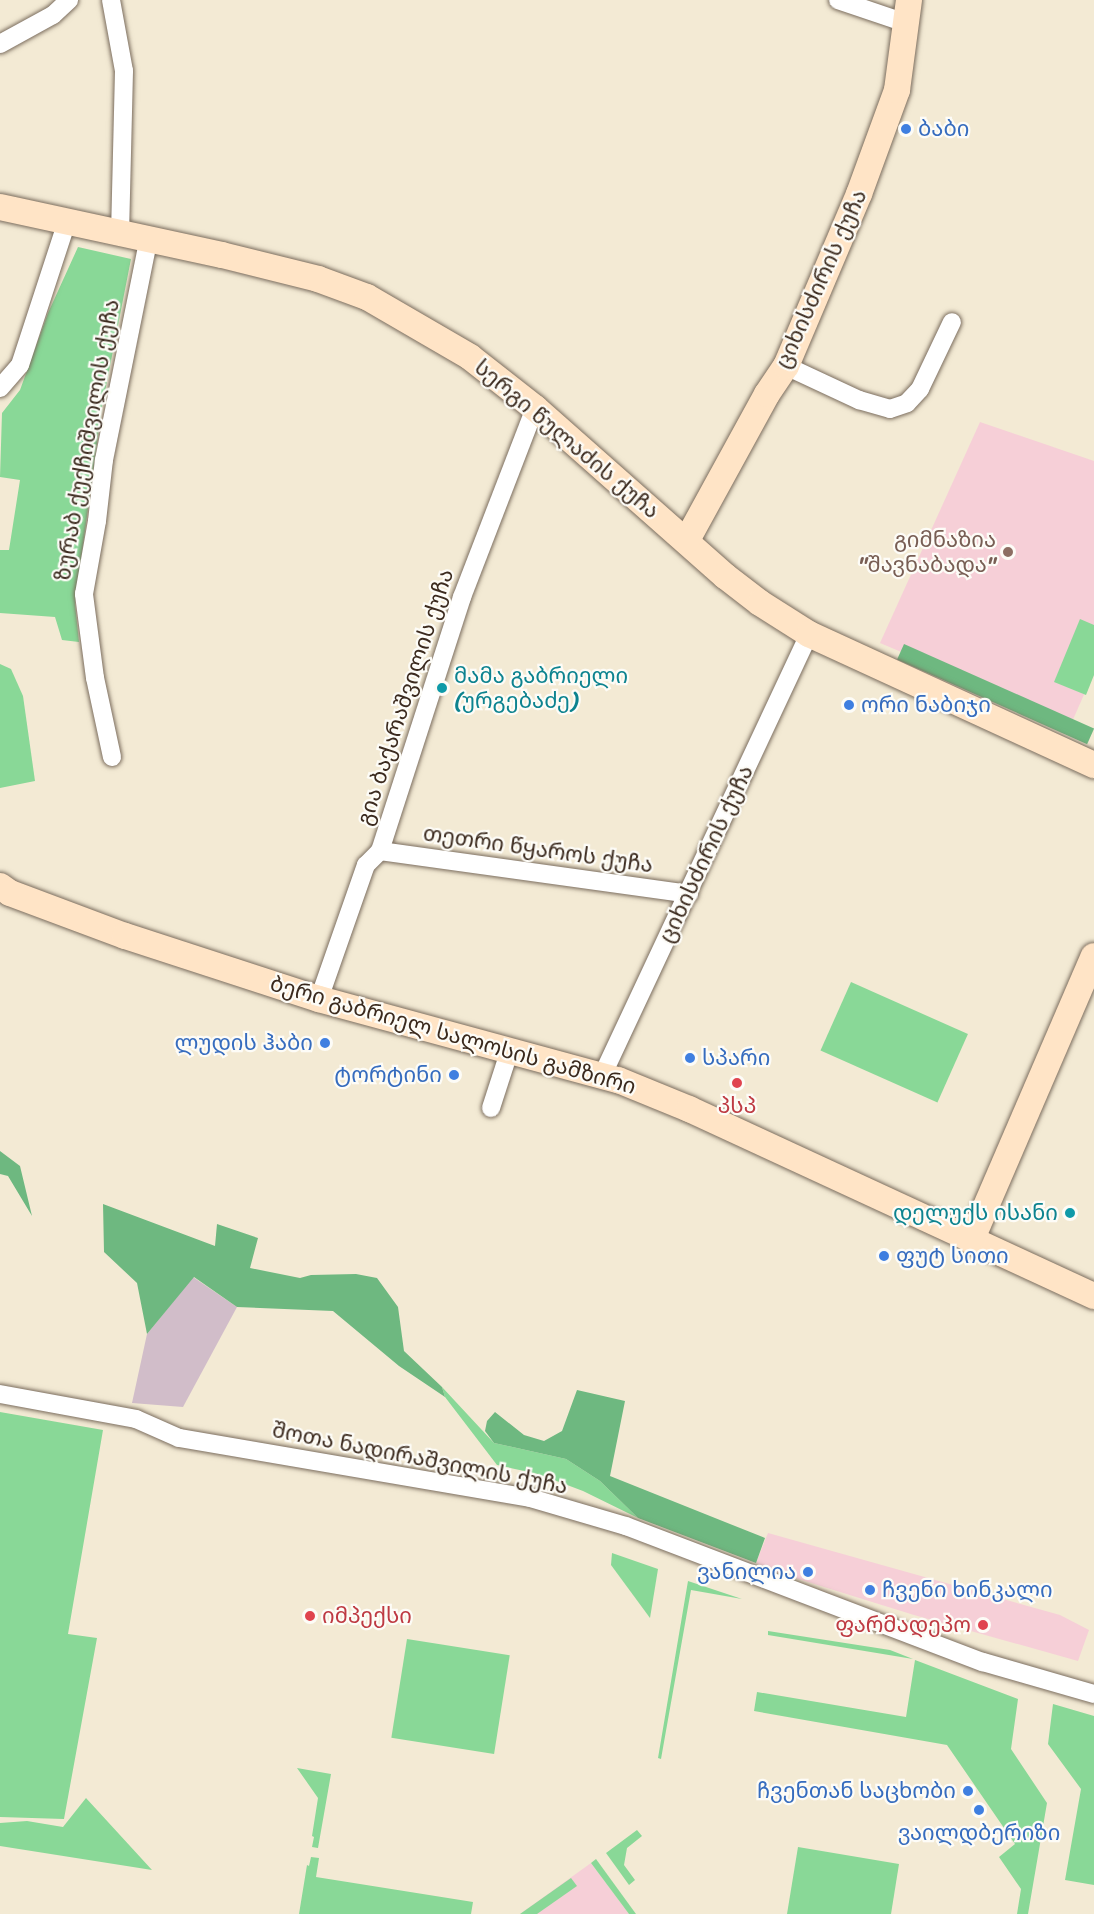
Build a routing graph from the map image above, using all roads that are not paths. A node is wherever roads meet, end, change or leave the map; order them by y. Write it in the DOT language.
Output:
graph roads {
  1 [pos="69,0"];
  2 [pos="111,0"];
  3 [pos="838,0"];
  4 [pos="908,12"];
  5 [pos="0,44"];
  6 [pos="0,207"];
  7 [pos="67,221"];
  8 [pos="120,231"];
  9 [pos="149,237"];
  10 [pos="952,322"];
  11 [pos="786,366"];
  12 [pos="0,388"];
  13 [pos="535,408"];
  14 [pos="687,540"];
  15 [pos="809,634"];
  16 [pos="112,757"];
  17 [pos="1094,765"];
  18 [pos="380,851"];
  19 [pos="0,886"];
  20 [pos="689,894"];
  21 [pos="1094,956"];
  22 [pos="319,999"];
  23 [pos="510,1049"];
  24 [pos="603,1074"];
  25 [pos="491,1108"];
  26 [pos="971,1241"];
  27 [pos="1094,1296"];
  28 [pos="0,1394"];
  29 [pos="1094,1694"];
  1 -- 5 [label="street"];
  2 -- 8 [label="street"];
  3 -- 4 [label="street"];
  4 -- 11 [label="street, ციხისძირის ქუჩა"];
  6 -- 7 [label="street, სერგი წულაძის ქუჩა"];
  7 -- 8 [label="street, სერგი წულაძის ქუჩა"];
  7 -- 12 [label="street"];
  8 -- 9 [label="street, სერგი წულაძის ქუჩა"];
  9 -- 13 [label="street, სერგი წულაძის ქუჩა"];
  9 -- 16 [label="street, ზურაბ ქუქჩიშვილის ქუჩა"];
  10 -- 11 [label="street"];
  11 -- 14 [label="street, ციხისძირის ქუჩა"];
  13 -- 14 [label="street, სერგი წულაძის ქუჩა"];
  13 -- 18 [label="street, გია ბაქარაშვილის ქუჩა"];
  14 -- 15 [label="street, სერგი წულაძის ქუჩა"];
  15 -- 17 [label="street, სერგი წულაძის ქუჩა"];
  15 -- 20 [label="street, ციხისძირის ქუჩა"];
  18 -- 20 [label="street, თეთრი წყაროს ქუჩა"];
  18 -- 22 [label="street, გია ბაქარაშვილის ქუჩა"];
  19 -- 22 [label="street, ბერი გაბრიელ სალოსის გამზირი"];
  20 -- 24 [label="street, ციხისძირის ქუჩა"];
  21 -- 26 [label="street"];
  22 -- 23 [label="street, ბერი გაბრიელ სალოსის გამზირი"];
  23 -- 24 [label="street, ბერი გაბრიელ სალოსის გამზირი"];
  23 -- 25 [label="street"];
  24 -- 26 [label="street, ბერი გაბრიელ სალოსის გამზირი"];
  26 -- 27 [label="street, ბერი გაბრიელ სალოსის გამზირი"];
  28 -- 29 [label="street, შოთა ნადირაშვილის ქუჩა"];
}
